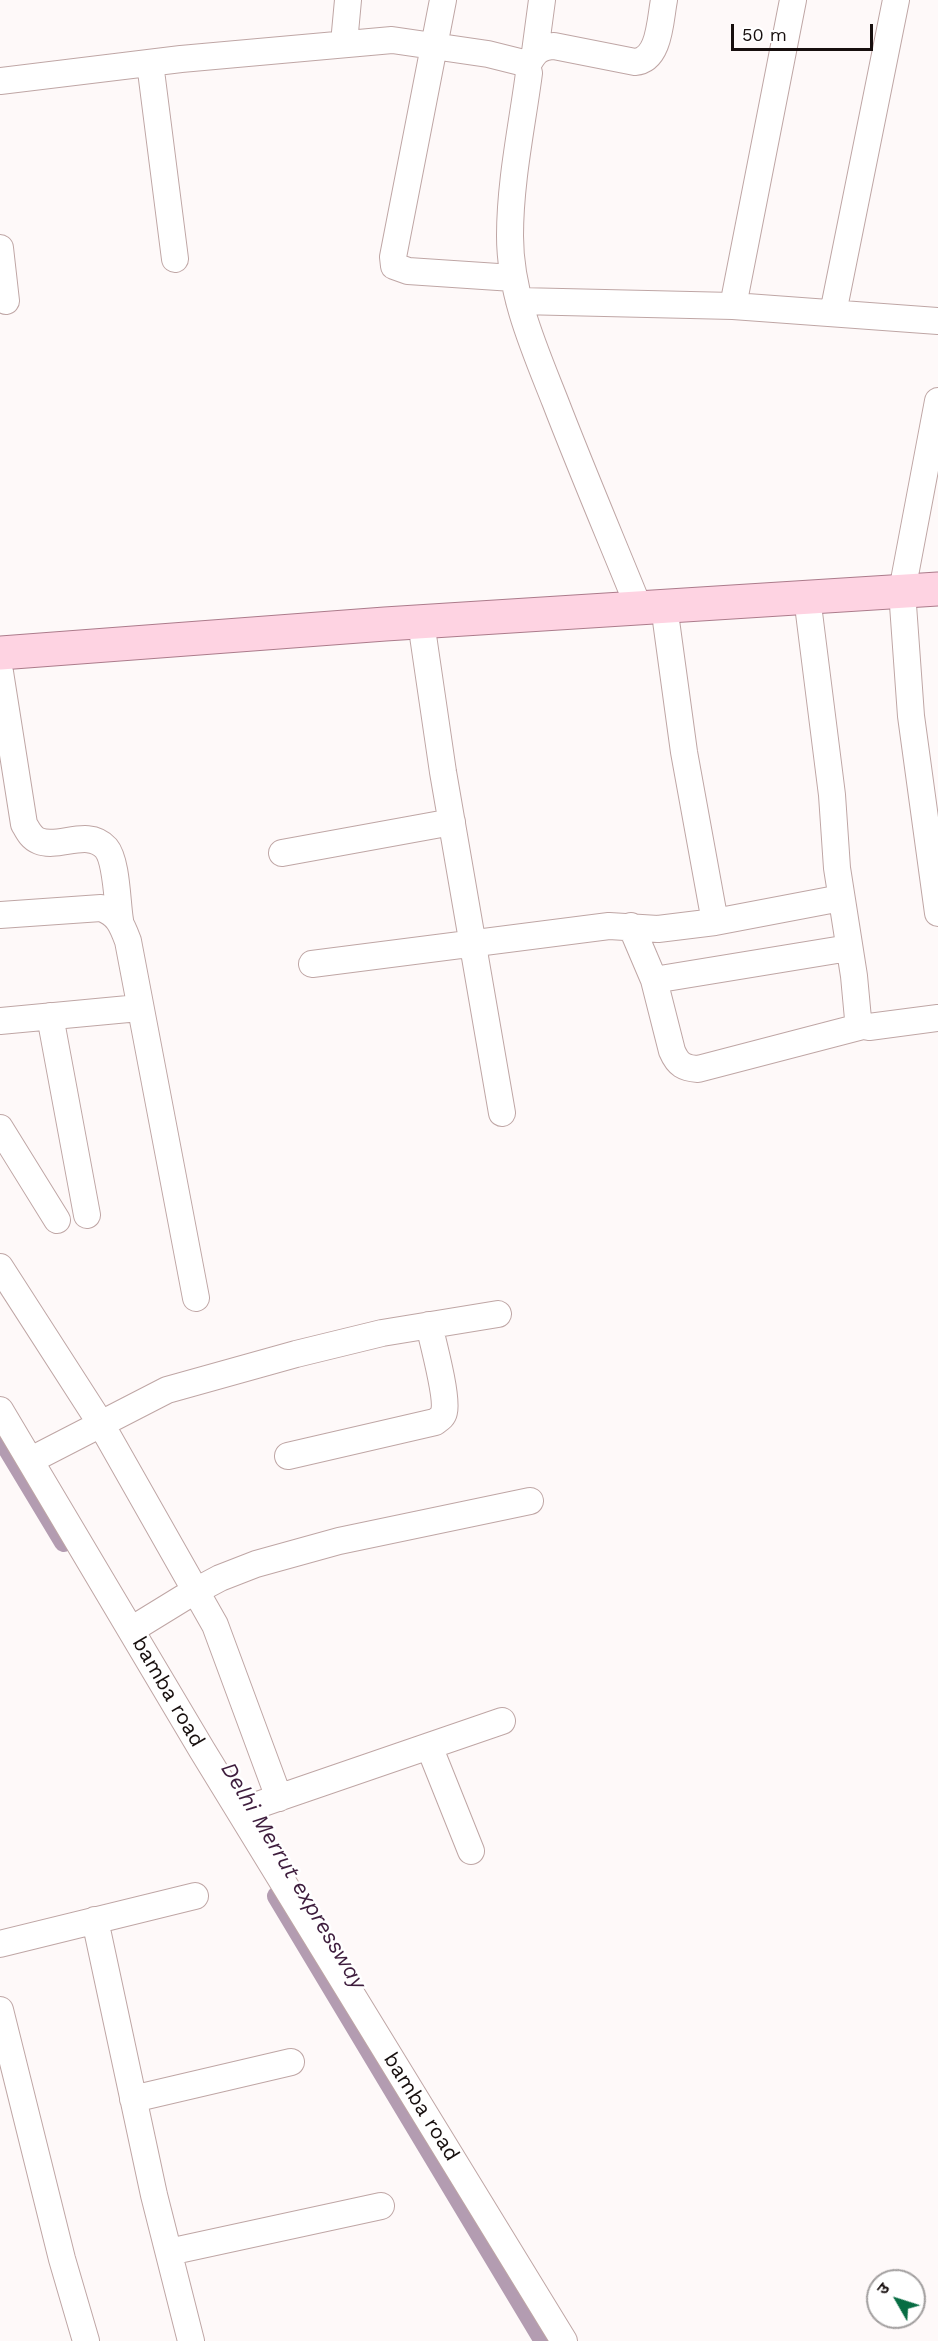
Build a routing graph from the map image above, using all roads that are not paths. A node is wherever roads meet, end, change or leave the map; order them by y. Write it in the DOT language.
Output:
graph roads {
  1 [pos="348,0"];
  2 [pos="443,0"];
  3 [pos="542,0"];
  4 [pos="664,0"];
  5 [pos="793,0"];
  6 [pos="896,0"];
  7 [pos="344,43"];
  8 [pos="435,45"];
  9 [pos="531,59"];
  10 [pos="150,63"];
  11 [pos="0,81"];
  12 [pos="0,248"];
  13 [pos="175,259"];
  14 [pos="516,290"];
  15 [pos="6,301"];
  16 [pos="733,306"];
  17 [pos="833,313"];
  18 [pos="938,321"];
  19 [pos="938,401"];
  20 [pos="938,589"];
  21 [pos="902,591"];
  22 [pos="807,597"];
  23 [pos="652,607"];
  24 [pos="422,622"];
  25 [pos="0,653"];
  26 [pos="0,672"];
  27 [pos="931,809"];
  28 [pos="452,822"];
  29 [pos="282,853"];
  30 [pos="934,862"];
  31 [pos="841,898"];
  32 [pos="938,913"];
  33 [pos="0,915"];
  34 [pos="120,920"];
  35 [pos="716,922"];
  36 [pos="631,926"];
  37 [pos="472,942"];
  38 [pos="849,948"];
  39 [pos="312,964"];
  40 [pos="654,980"];
  41 [pos="139,1008"];
  42 [pos="50,1016"];
  43 [pos="938,1018"];
  44 [pos="0,1021"];
  45 [pos="863,1026"];
  46 [pos="502,1113"];
  47 [pos="0,1128"];
  48 [pos="87,1215"];
  49 [pos="57,1220"];
  50 [pos="0,1267"];
  51 [pos="196,1298"];
  52 [pos="498,1314"];
  53 [pos="429,1325"];
  54 [pos="0,1410"];
  55 [pos="101,1424"];
  56 [pos="288,1456"];
  57 [pos="31,1460"];
  58 [pos="530,1502"];
  59 [pos="196,1590"];
  60 [pos="131,1630"];
  61 [pos="502,1721"];
  62 [pos="429,1746"];
  63 [pos="279,1798"];
  64 [pos="240,1811"];
  65 [pos="471,1851"];
  66 [pos="195,1896"];
  67 [pos="95,1920"];
  68 [pos="0,1944"];
  69 [pos="0,2010"];
  70 [pos="291,2062"];
  71 [pos="134,2099"];
  72 [pos="381,2206"];
  73 [pos="169,2252"];
  74 [pos="86,2341"];
  75 [pos="191,2341"];
  76 [pos="564,2341"];
  1 -- 7 [label="street"];
  2 -- 8 [label="street"];
  3 -- 9 [label="street"];
  4 -- 9 [label="street"];
  5 -- 16 [label="street"];
  6 -- 17 [label="street"];
  7 -- 8 [label="street"];
  7 -- 10 [label="street"];
  8 -- 9 [label="street"];
  8 -- 14 [label="street"];
  9 -- 14 [label="street"];
  10 -- 11 [label="street"];
  10 -- 13 [label="street"];
  12 -- 15 [label="street"];
  14 -- 16 [label="street"];
  14 -- 23 [label="street"];
  16 -- 17 [label="street"];
  17 -- 18 [label="street"];
  19 -- 21 [label="street"];
  20 -- 21 [label="main road"];
  21 -- 22 [label="main road"];
  21 -- 27 [label="street"];
  22 -- 23 [label="main road"];
  22 -- 31 [label="street"];
  23 -- 24 [label="main road"];
  23 -- 35 [label="street"];
  24 -- 25 [label="main road"];
  24 -- 28 [label="street"];
  26 -- 34 [label="street"];
  27 -- 30 [label="street"];
  28 -- 29 [label="street"];
  28 -- 37 [label="street"];
  30 -- 32 [label="street"];
  31 -- 35 [label="street"];
  31 -- 38 [label="street"];
  33 -- 34 [label="street"];
  34 -- 41 [label="street"];
  35 -- 36 [label="street"];
  36 -- 37 [label="street"];
  36 -- 40 [label="street"];
  37 -- 39 [label="street"];
  37 -- 46 [label="street"];
  38 -- 40 [label="street"];
  38 -- 45 [label="street"];
  40 -- 45 [label="street"];
  41 -- 42 [label="street"];
  41 -- 51 [label="street"];
  42 -- 44 [label="street"];
  42 -- 48 [label="street"];
  43 -- 45 [label="street"];
  47 -- 49 [label="street"];
  50 -- 55 [label="street"];
  52 -- 53 [label="street"];
  53 -- 55 [label="street"];
  53 -- 56 [label="street"];
  54 -- 57 [label="street, bamba road"];
  55 -- 57 [label="street"];
  55 -- 59 [label="street"];
  57 -- 60 [label="street, bamba road"];
  58 -- 59 [label="street"];
  59 -- 60 [label="street"];
  59 -- 63 [label="street"];
  60 -- 64 [label="street, bamba road"];
  61 -- 62 [label="street"];
  62 -- 63 [label="street"];
  62 -- 65 [label="street"];
  63 -- 64 [label="street"];
  64 -- 76 [label="street, bamba road"];
  66 -- 67 [label="street"];
  67 -- 68 [label="street"];
  67 -- 71 [label="street"];
  69 -- 74 [label="street"];
  70 -- 71 [label="street"];
  71 -- 73 [label="street"];
  72 -- 73 [label="street"];
  73 -- 75 [label="street"];
}
